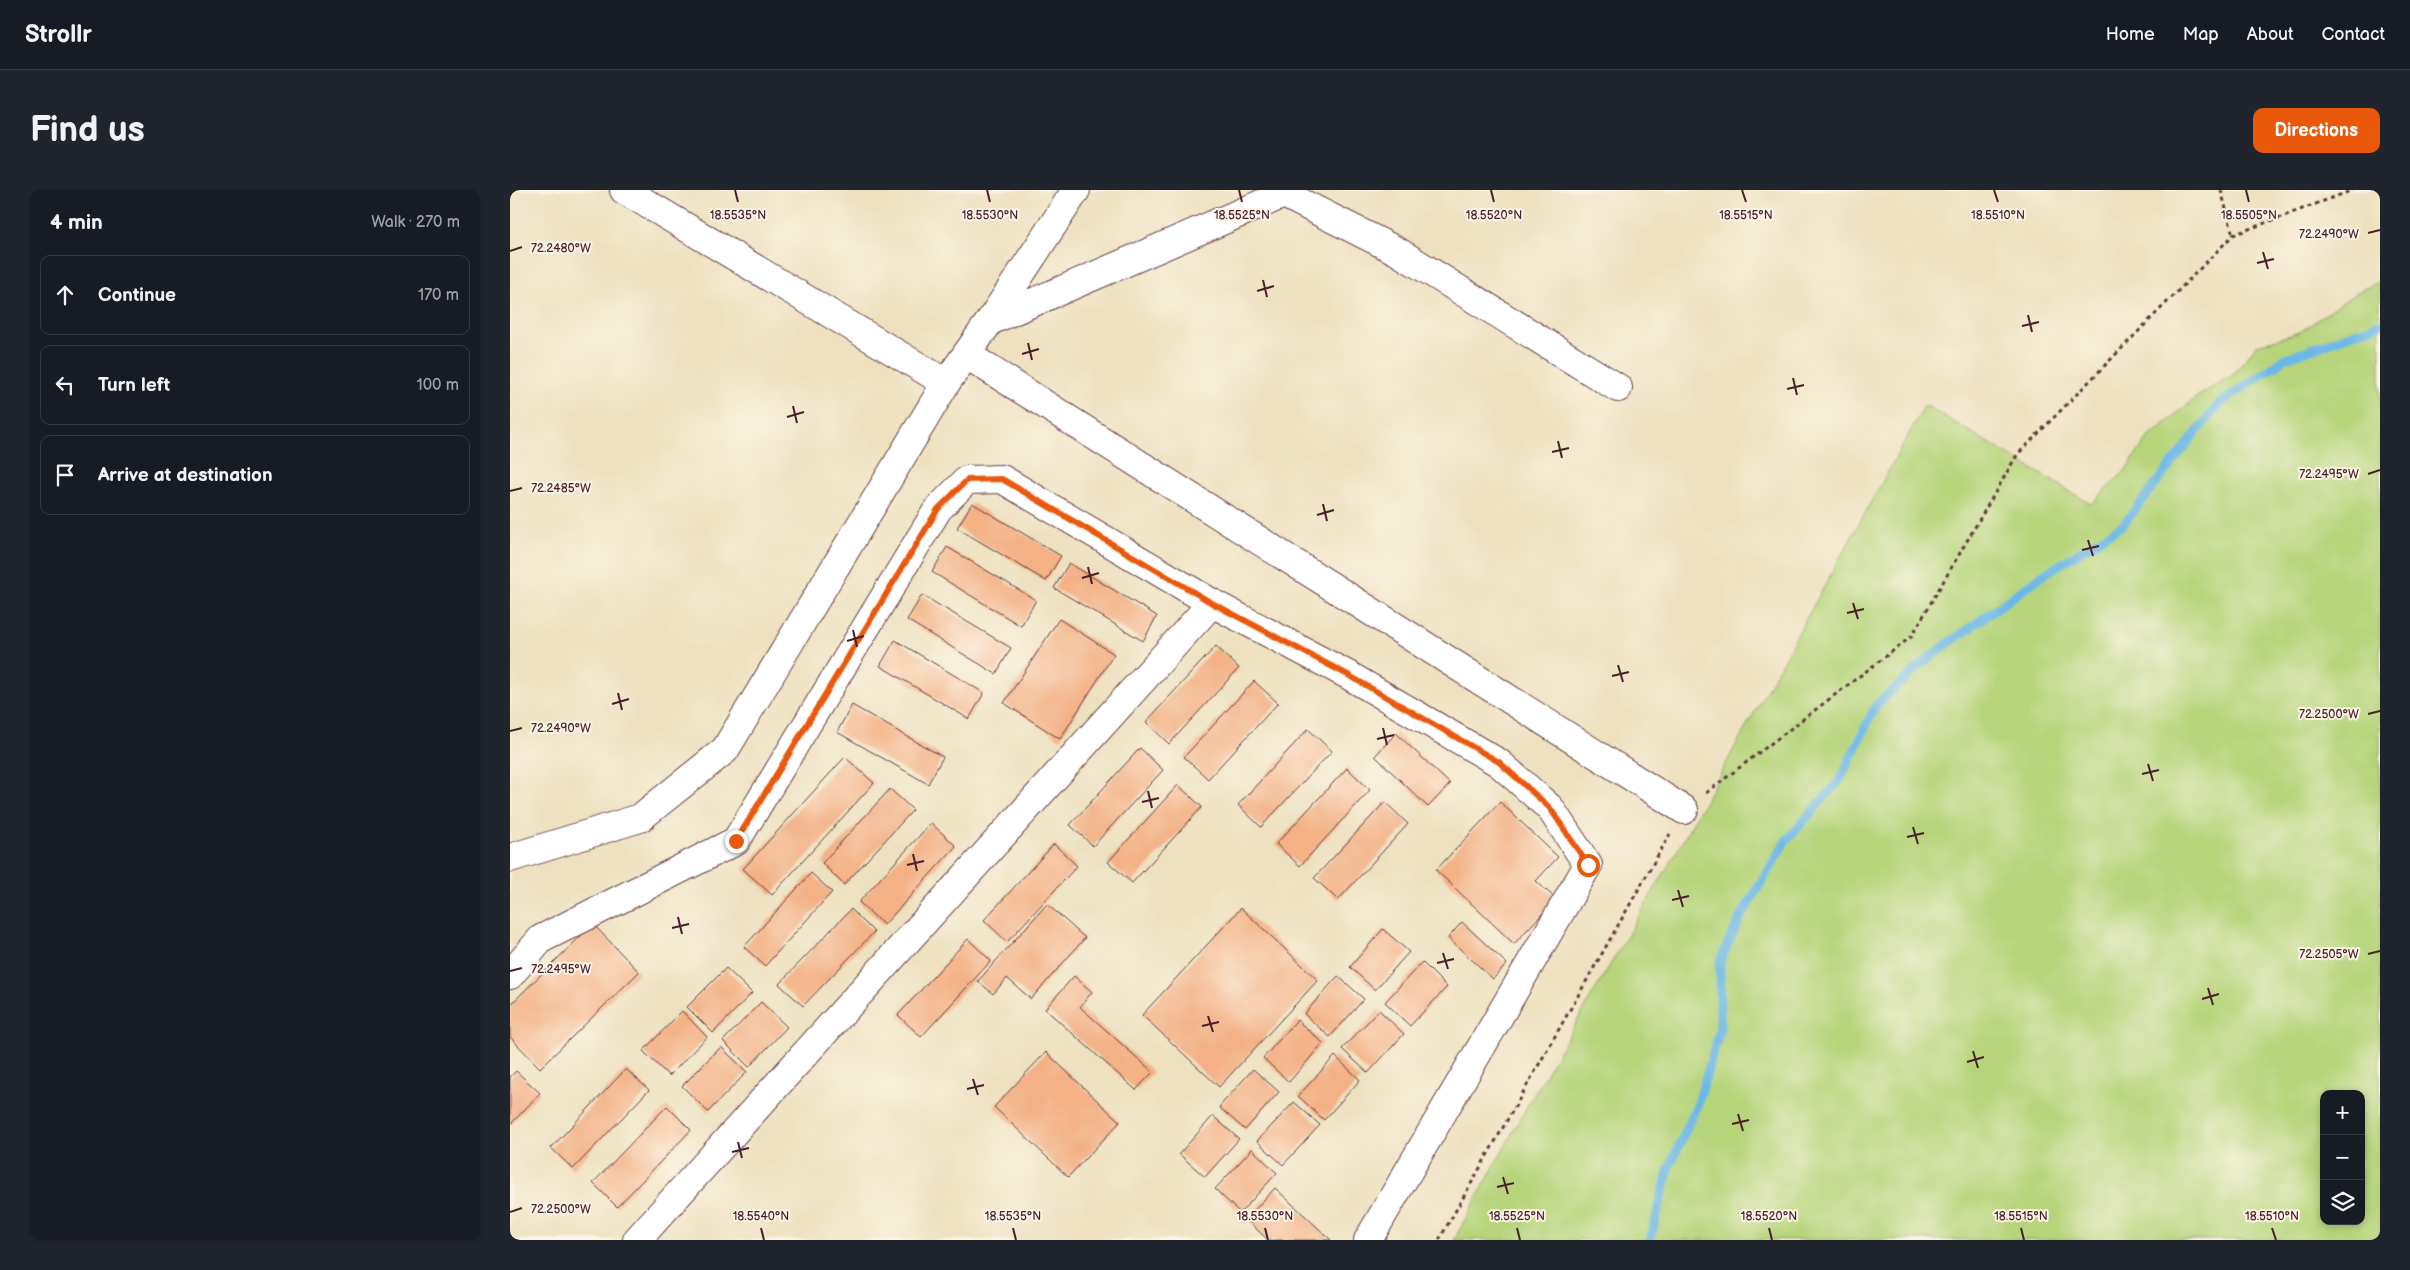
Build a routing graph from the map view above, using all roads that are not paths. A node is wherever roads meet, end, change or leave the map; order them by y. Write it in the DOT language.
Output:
graph roads {
  1 [pos="624,190"];
  2 [pos="1076,190"];
  3 [pos="990,321"];
  4 [pos="966,355"];
  5 [pos="946,383"];
  6 [pos="1618,388"];
  7 [pos="1212,603"];
  8 [pos="1684,810"];
  9 [pos="510,858"];
  10 [pos="510,975"];
  11 [pos="637,1240"];
  12 [pos="1368,1240"];
  1 -- 5 [label="lane"];
  2 -- 3 [label="lane"];
  3 -- 4 [label="lane"];
  3 -- 6 [label="lane"];
  4 -- 5 [label="lane"];
  4 -- 8 [label="lane"];
  5 -- 9 [label="lane"];
  7 -- 10 [label="lane"];
  7 -- 11 [label="lane"];
  7 -- 12 [label="lane"];
}
